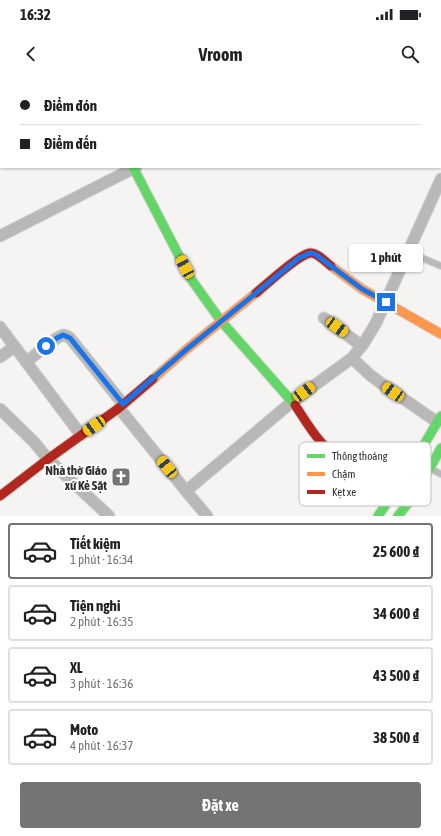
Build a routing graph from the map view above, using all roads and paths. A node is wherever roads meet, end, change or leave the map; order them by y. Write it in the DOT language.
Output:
graph roads {
  1 [pos="132,168"];
  2 [pos="135,168"];
  3 [pos="441,179"];
  4 [pos="0,236"];
  5 [pos="408,252"];
  6 [pos="441,266"];
  7 [pos="386,302"];
  8 [pos="324,318"];
  9 [pos="221,321"];
  10 [pos="0,327"];
  11 [pos="441,334"];
  12 [pos="362,346"];
  13 [pos="14,347"];
  14 [pos="0,357"];
  15 [pos="352,358"];
  16 [pos="26,362"];
  17 [pos="292,401"];
  18 [pos="121,406"];
  19 [pos="0,409"];
  20 [pos="439,419"];
  21 [pos="81,435"];
  22 [pos="321,442"];
  23 [pos="426,442"];
  24 [pos="441,448"];
  25 [pos="48,459"];
  26 [pos="431,466"];
  27 [pos="431,469"];
  28 [pos="441,474"];
  29 [pos="186,491"];
  30 [pos="0,496"];
  31 [pos="385,506"];
  32 [pos="406,506"];
  33 [pos="109,516"];
  34 [pos="207,516"];
  35 [pos="378,516"];
  36 [pos="399,516"];
  1 -- 4 [label="street"];
  2 -- 9 [label="street"];
  3 -- 5 [label="street"];
  5 -- 6 [label="lane"];
  5 -- 7 [label="street"];
  7 -- 9 [label="street"];
  7 -- 11 [label="street"];
  7 -- 12 [label="street"];
  8 -- 12 [label="street"];
  9 -- 17 [label="street"];
  9 -- 18 [label="street"];
  10 -- 13 [label="street"];
  12 -- 15 [label="street"];
  13 -- 14 [label="street"];
  13 -- 16 [label="street"];
  15 -- 17 [label="street"];
  15 -- 20 [label="street"];
  16 -- 18 [label="street"];
  16 -- 21 [label="street"];
  17 -- 22 [label="street"];
  17 -- 29 [label="street"];
  18 -- 21 [label="street"];
  18 -- 29 [label="street"];
  19 -- 25 [label="street"];
  20 -- 23 [label="street"];
  21 -- 25 [label="street"];
  24 -- 26 [label="street"];
  25 -- 30 [label="street"];
  25 -- 33 [label="street"];
  27 -- 28 [label="lane"];
  29 -- 34 [label="street"];
  31 -- 35 [label="street"];
  32 -- 36 [label="street"];
}
